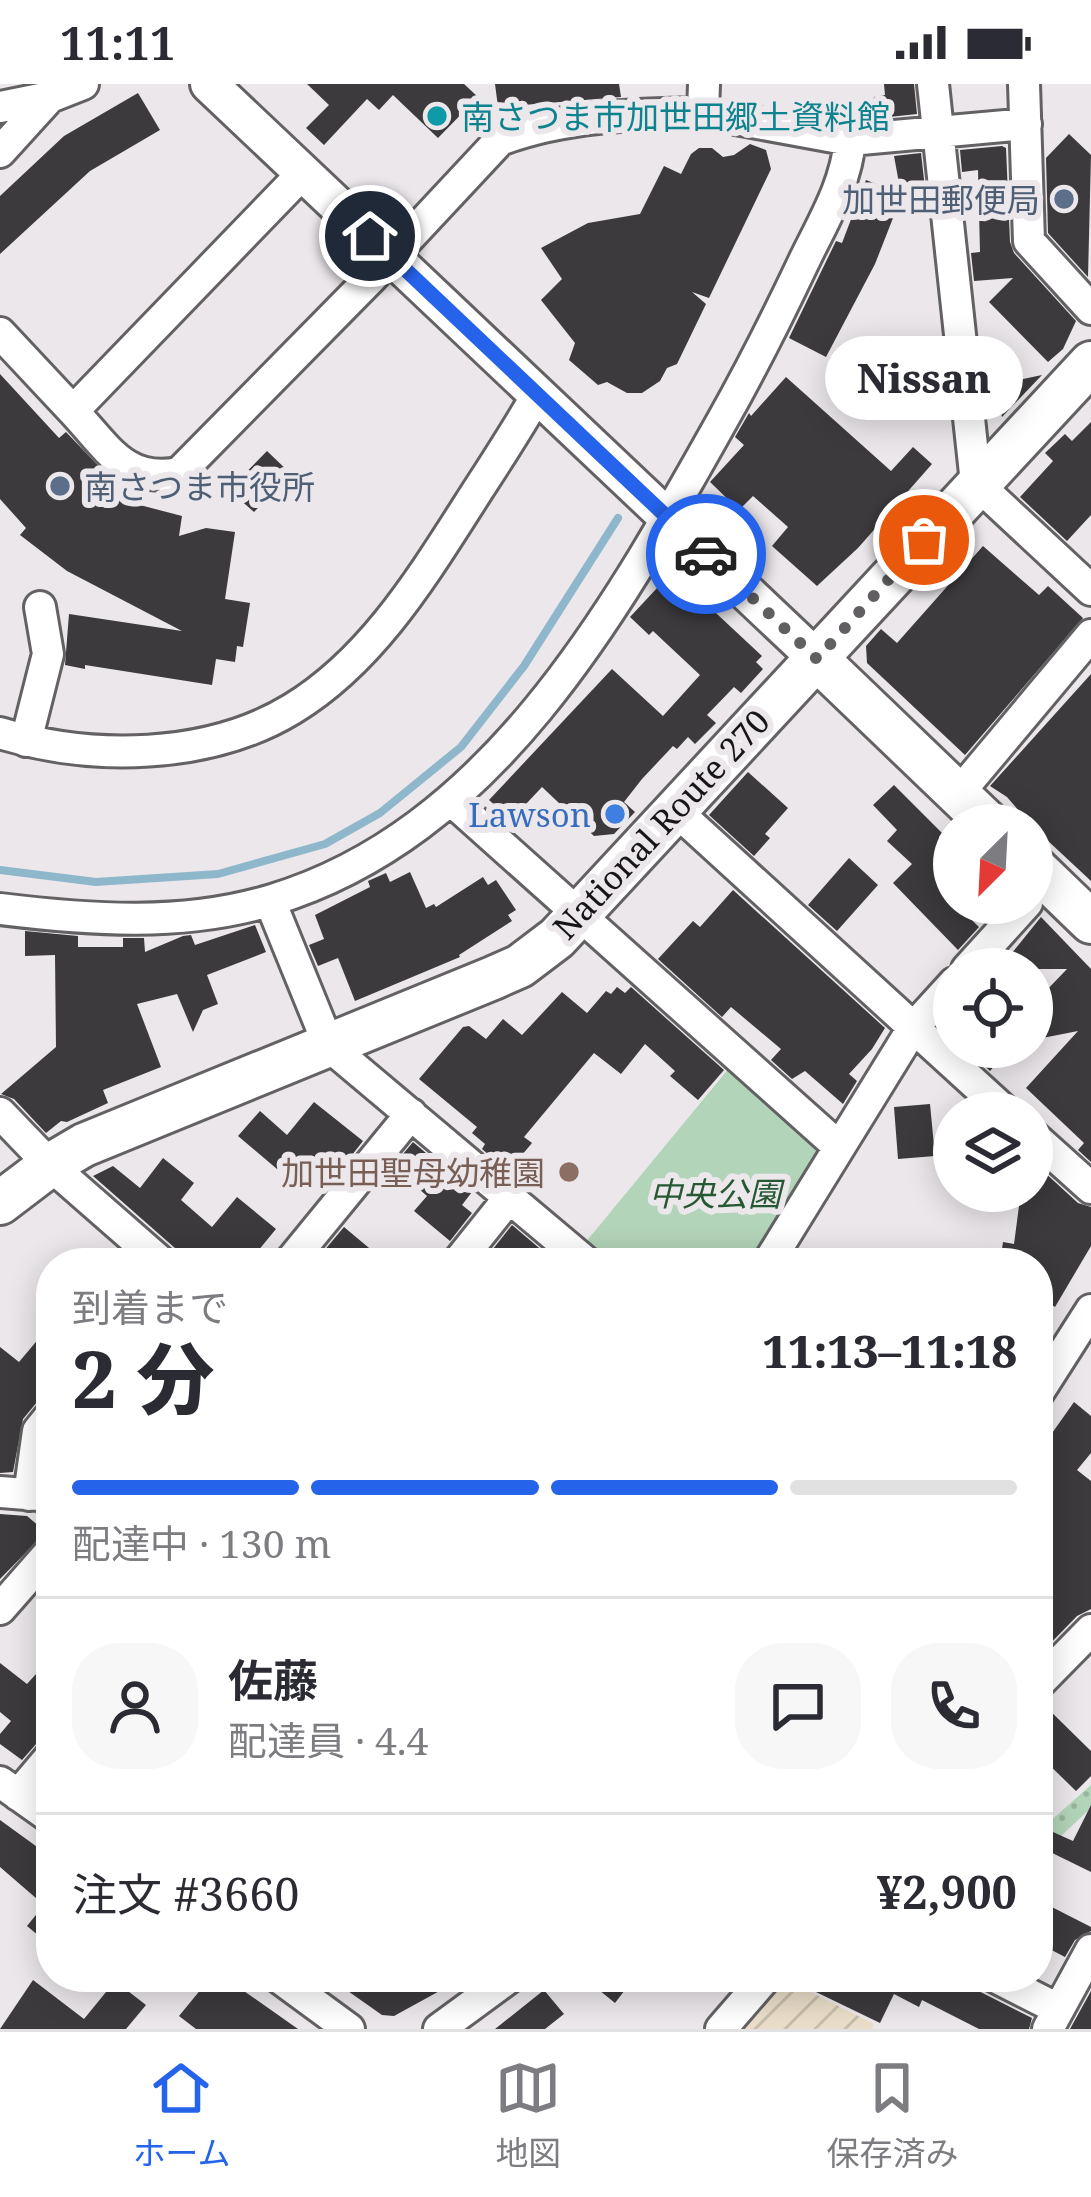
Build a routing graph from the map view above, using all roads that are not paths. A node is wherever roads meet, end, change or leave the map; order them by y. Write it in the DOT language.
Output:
graph roads {
  1 [pos="83,84"];
  2 [pos="209,84"];
  3 [pos="933,84"];
  4 [pos="1024,84"];
  5 [pos="50,98"];
  6 [pos="703,99"];
  7 [pos="0,107"];
  8 [pos="1026,124"];
  9 [pos="938,130"];
  10 [pos="850,140"];
  11 [pos="0,152"];
  12 [pos="303,173"];
  13 [pos="391,256"];
  14 [pos="1091,309"];
  15 [pos="0,333"];
  16 [pos="1091,363"];
  17 [pos="543,401"];
  18 [pos="73,411"];
  19 [pos="976,483"];
  20 [pos="662,513"];
  21 [pos="1091,590"];
  22 [pos="40,607"];
  23 [pos="1091,635"];
  24 [pos="817,659"];
  25 [pos="13,737"];
  26 [pos="958,794"];
  27 [pos="451,800"];
  28 [pos="968,804"];
  29 [pos="675,810"];
  30 [pos="1053,898"];
  31 [pos="270,901"];
  32 [pos="0,908"];
  33 [pos="578,917"];
  34 [pos="1091,922"];
  35 [pos="1004,924"];
  36 [pos="984,948"];
  37 [pos="933,1007"];
  38 [pos="914,1028"];
  39 [pos="329,1046"];
  40 [pos="984,1092"];
  41 [pos="0,1113"];
  42 [pos="411,1114"];
  43 [pos="839,1147"];
  44 [pos="1053,1154"];
  45 [pos="50,1165"];
  46 [pos="1091,1188"];
  47 [pos="509,1198"];
  48 [pos="0,1203"];
  49 [pos="145,1248"];
  50 [pos="301,1248"];
  51 [pos="470,1248"];
  52 [pos="568,1248"];
  53 [pos="777,1248"];
  54 [pos="1091,1310"];
  55 [pos="1053,1370"];
  56 [pos="36,1442"];
  57 [pos="26,1494"];
  58 [pos="36,1568"];
  59 [pos="0,1610"];
  60 [pos="1091,1630"];
  61 [pos="1053,1669"];
  62 [pos="36,1768"];
  63 [pos="9,1789"];
  64 [pos="36,1808"];
  65 [pos="1091,1950"];
  66 [pos="298,1992"];
  67 [pos="490,1992"];
  68 [pos="753,1992"];
  69 [pos="1016,1992"];
  70 [pos="1053,2019"];
  71 [pos="349,2029"];
  72 [pos="439,2029"];
  73 [pos="721,2029"];
  1 -- 5 [label="street"];
  2 -- 12 [label="main road"];
  3 -- 9 [label="street"];
  4 -- 8 [label="street"];
  5 -- 7 [label="street"];
  5 -- 11 [label="street"];
  6 -- 10 [label="street"];
  6 -- 13 [label="street"];
  8 -- 9 [label="street"];
  8 -- 14 [label="street"];
  9 -- 10 [label="street"];
  9 -- 19 [label="street"];
  10 -- 20 [label="street"];
  12 -- 13 [label="main road"];
  12 -- 18 [label="street"];
  13 -- 17 [label="main road"];
  13 -- 18 [label="street"];
  15 -- 18 [label="street"];
  16 -- 19 [label="highway, National Route 270"];
  17 -- 20 [label="main road"];
  17 -- 25 [label="street"];
  19 -- 21 [label="street"];
  19 -- 24 [label="highway, National Route 270"];
  20 -- 24 [label="main road"];
  20 -- 27 [label="street"];
  22 -- 25 [label="street"];
  23 -- 26 [label="street"];
  24 -- 26 [label="highway"];
  24 -- 29 [label="highway, National Route 270"];
  26 -- 28 [label="highway"];
  27 -- 31 [label="street"];
  27 -- 33 [label="street"];
  29 -- 33 [label="highway, National Route 270"];
  29 -- 38 [label="street"];
  30 -- 34 [label="highway"];
  31 -- 32 [label="street"];
  31 -- 39 [label="street"];
  33 -- 39 [label="highway, National Route 270"];
  33 -- 43 [label="street"];
  35 -- 36 [label="street"];
  37 -- 38 [label="street"];
  38 -- 40 [label="street"];
  38 -- 43 [label="street"];
  39 -- 42 [label="street"];
  39 -- 45 [label="highway, National Route 270"];
  41 -- 45 [label="street"];
  42 -- 47 [label="street"];
  42 -- 50 [label="street"];
  43 -- 53 [label="street"];
  44 -- 46 [label="street"];
  45 -- 48 [label="highway, National Route 270"];
  45 -- 49 [label="street"];
  47 -- 51 [label="street"];
  47 -- 52 [label="street"];
  54 -- 55 [label="street"];
  56 -- 57 [label="street"];
  58 -- 59 [label="street"];
  60 -- 61 [label="street"];
  62 -- 63 [label="street"];
  63 -- 64 [label="street"];
  65 -- 70 [label="street"];
  66 -- 71 [label="street"];
  67 -- 72 [label="street"];
  68 -- 73 [label="street"];
  69 -- 70 [label="street"];
}
